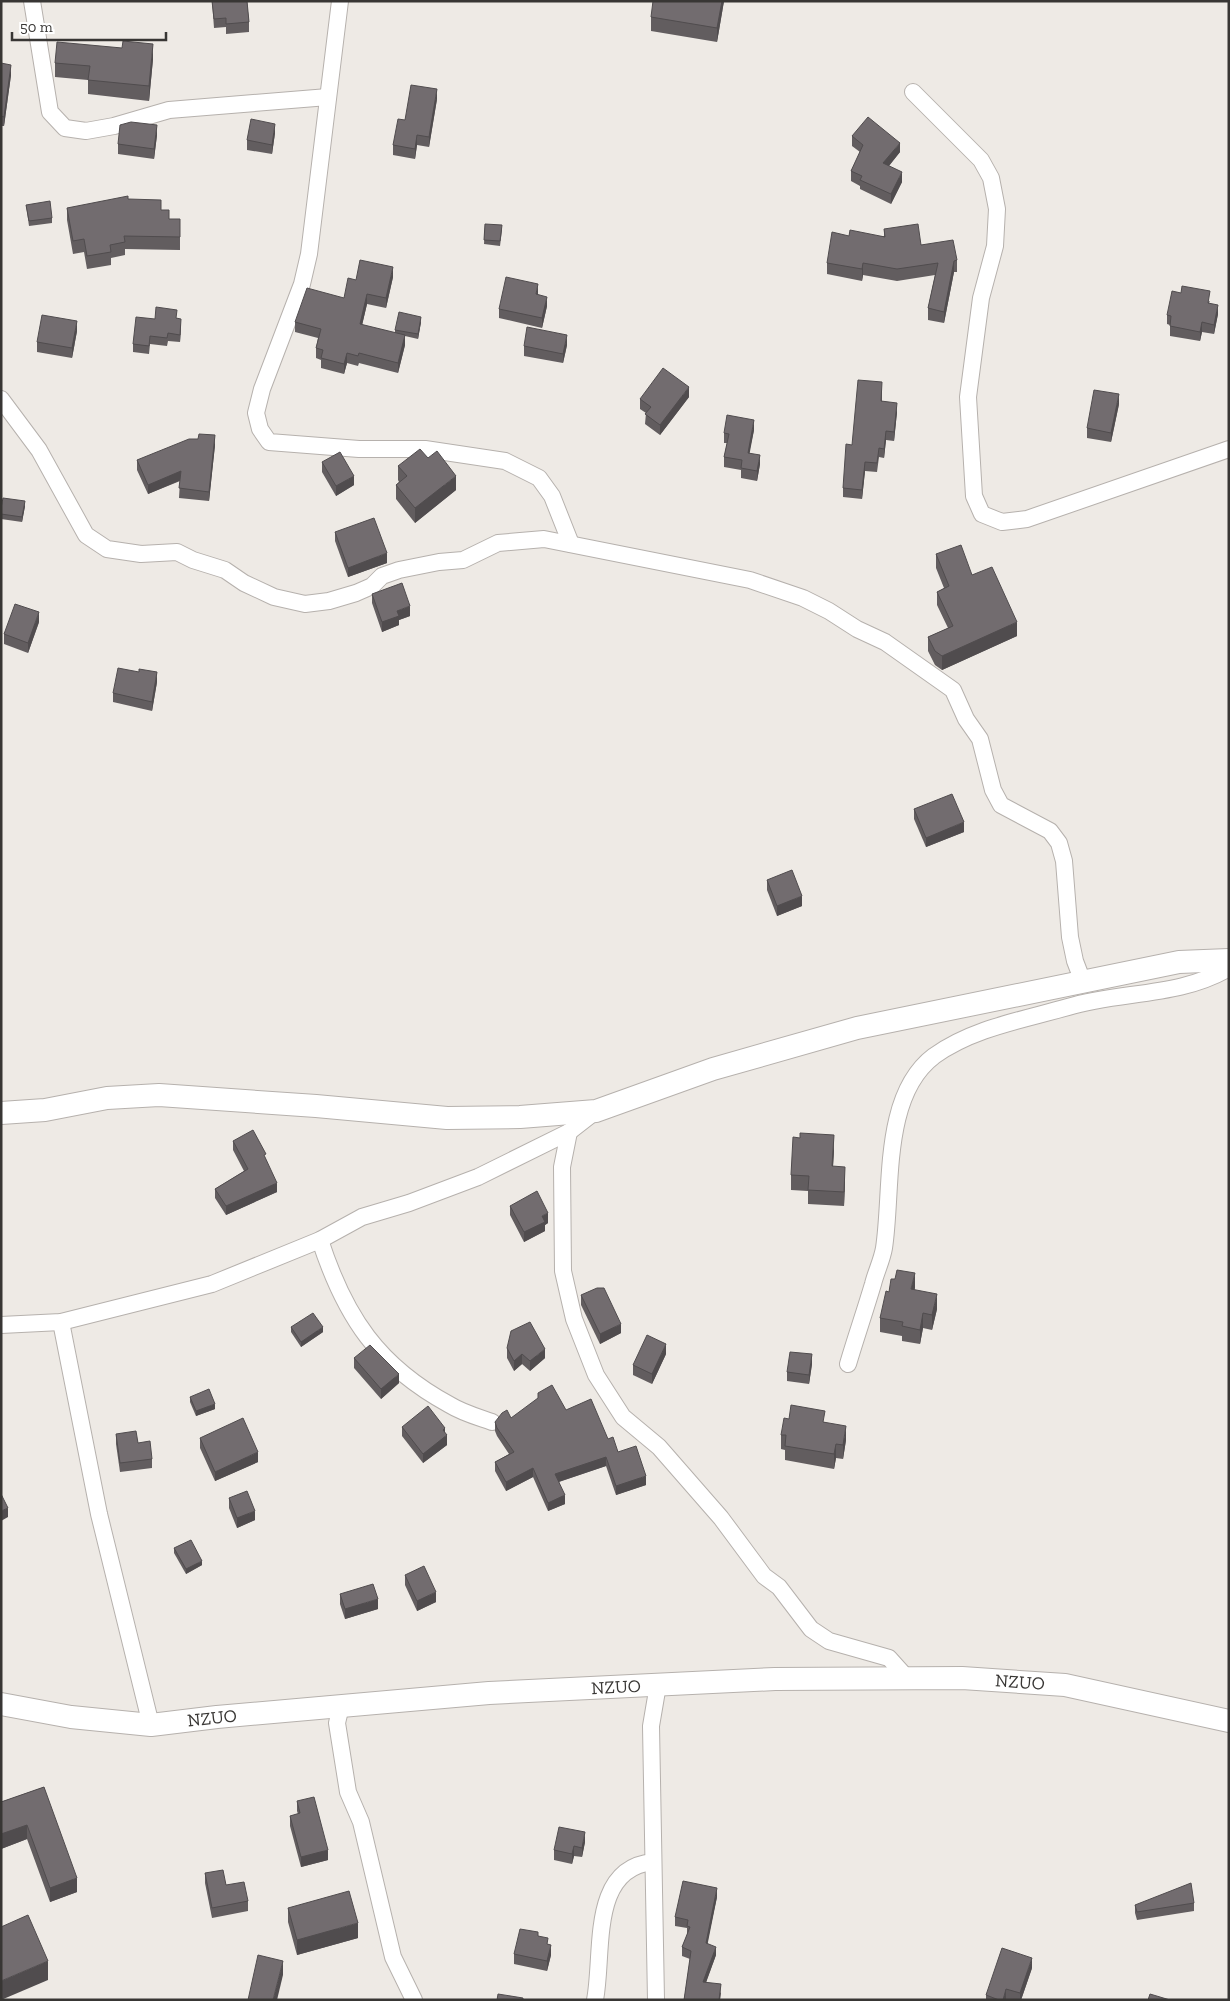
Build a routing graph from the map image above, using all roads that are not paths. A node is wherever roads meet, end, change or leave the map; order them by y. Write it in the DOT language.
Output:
graph roads {
  1 [pos="32,1"];
  2 [pos="340,1"];
  3 [pos="913,92"];
  4 [pos="328,97"];
  5 [pos="1,399"];
  6 [pos="1229,449"];
  7 [pos="571,544"];
  8 [pos="1229,960"];
  9 [pos="1229,968"];
  10 [pos="1083,982"];
  11 [pos="596,1110"];
  12 [pos="1,1113"];
  13 [pos="569,1132"];
  14 [pos="320,1240"];
  15 [pos="61,1322"];
  16 [pos="1,1325"];
  17 [pos="848,1364"];
  18 [pos="492,1422"];
  19 [pos="907,1678"];
  20 [pos="658,1685"];
  21 [pos="1,1704"];
  22 [pos="341,1706"];
  23 [pos="1229,1721"];
  24 [pos="151,1725"];
  25 [pos="652,1862"];
  26 [pos="414,2000"];
  27 [pos="595,2000"];
  28 [pos="656,2000"];
  1 -- 4 [label="street"];
  2 -- 4 [label="street"];
  3 -- 6 [label="street"];
  4 -- 7 [label="street"];
  5 -- 7 [label="street"];
  7 -- 10 [label="street"];
  8 -- 10 [label="street"];
  9 -- 17 [label="street"];
  10 -- 11 [label="street"];
  11 -- 12 [label="street"];
  11 -- 13 [label="street"];
  13 -- 14 [label="street"];
  13 -- 19 [label="street"];
  14 -- 15 [label="street"];
  14 -- 18 [label="street"];
  15 -- 16 [label="street"];
  15 -- 24 [label="street"];
  19 -- 20 [label="street, NZUO"];
  19 -- 23 [label="street, NZUO"];
  20 -- 22 [label="street, NZUO"];
  20 -- 25 [label="street"];
  21 -- 24 [label="street, NZUO"];
  22 -- 24 [label="street, NZUO"];
  22 -- 26 [label="street"];
  25 -- 27 [label="street"];
  25 -- 28 [label="street"];
}
